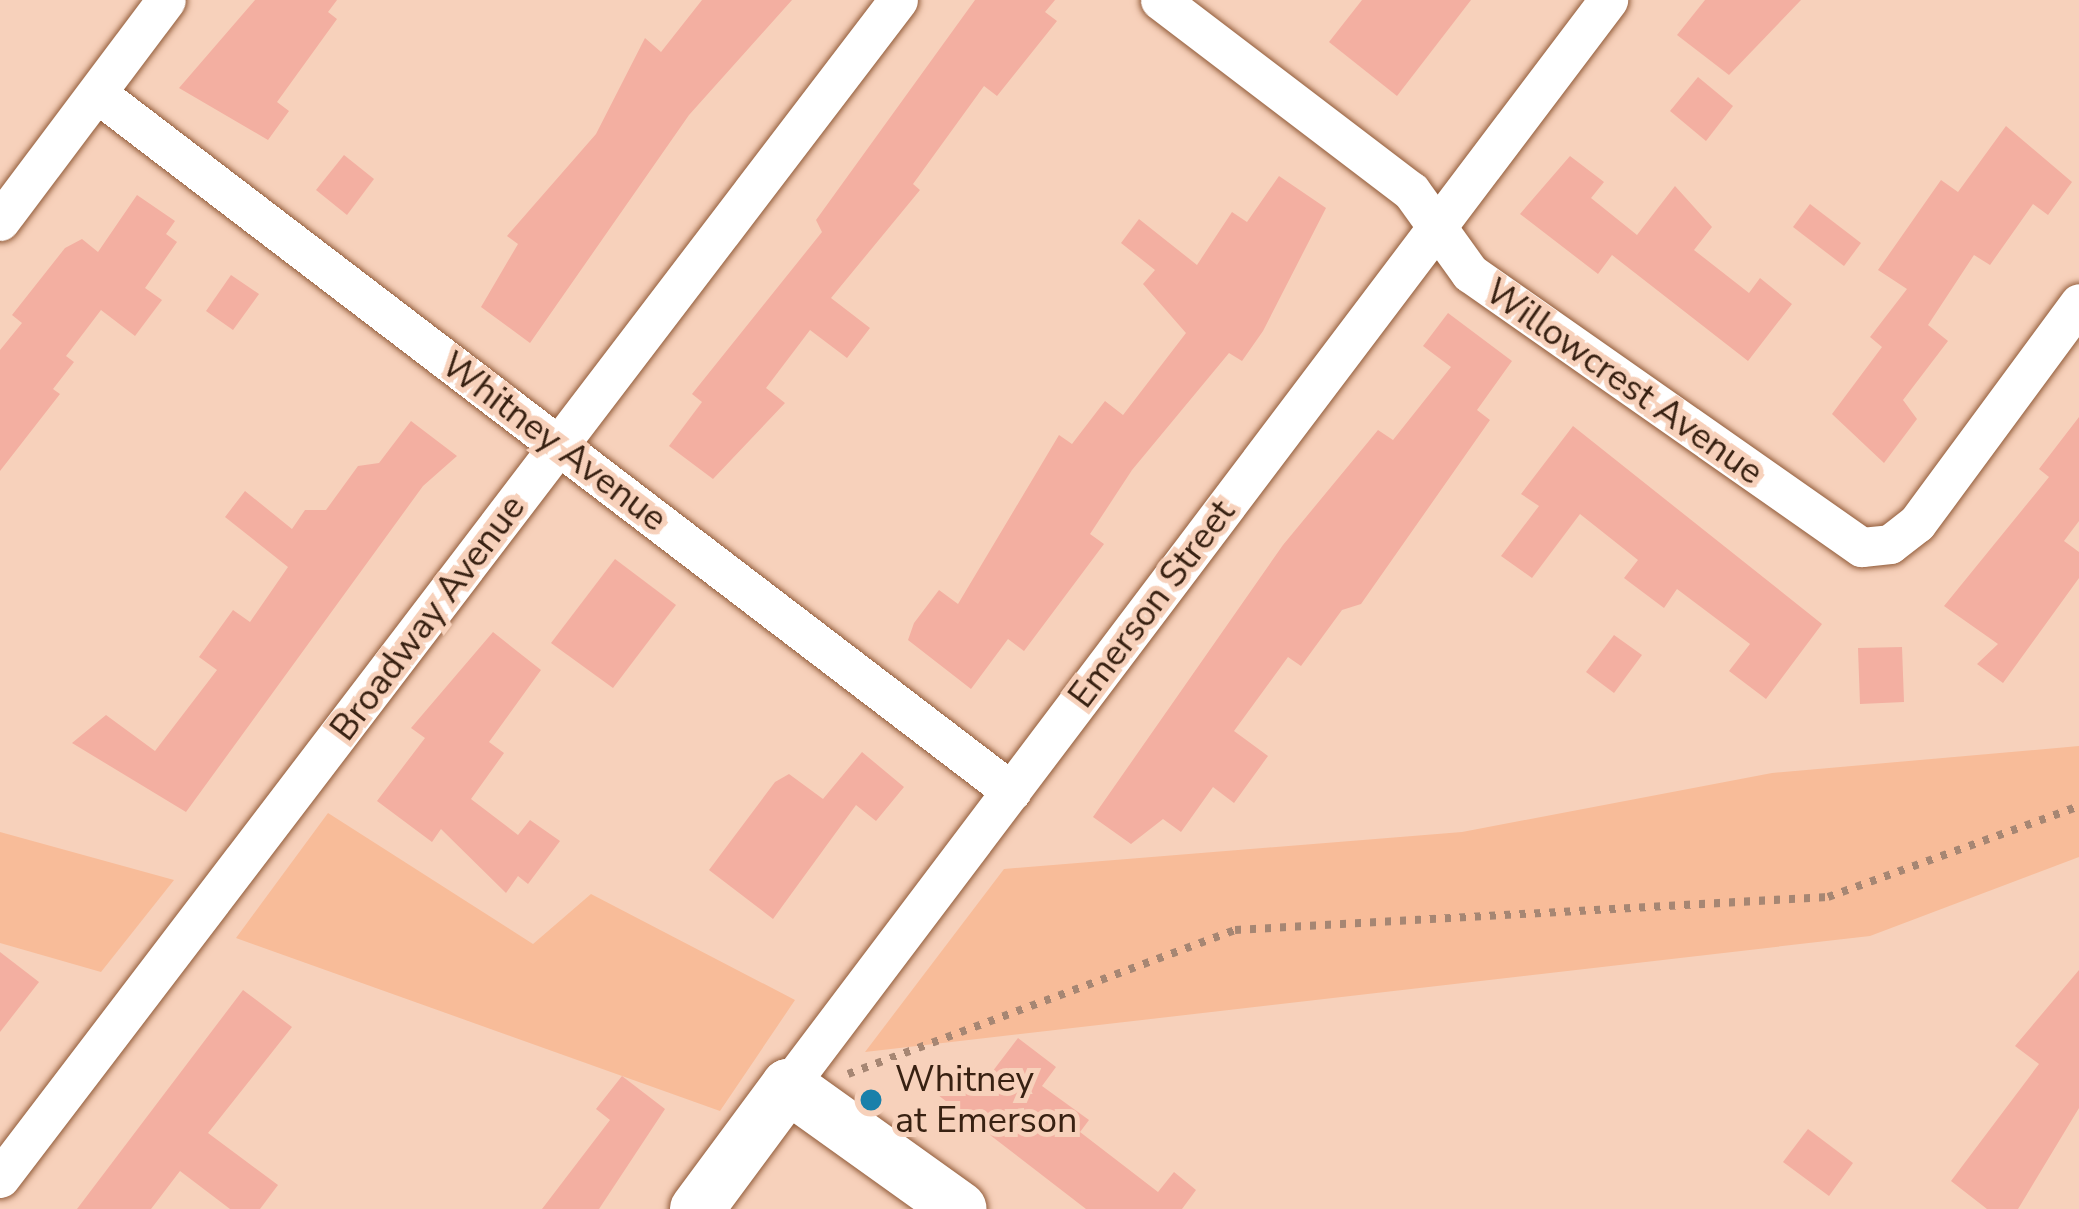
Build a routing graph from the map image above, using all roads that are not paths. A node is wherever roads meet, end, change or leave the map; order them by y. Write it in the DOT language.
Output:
graph roads {
  1 [pos="166,0"];
  2 [pos="898,0"];
  3 [pos="1160,0"];
  4 [pos="1608,0"];
  5 [pos="98,94"];
  6 [pos="0,220"];
  7 [pos="1437,228"];
  8 [pos="2079,303"];
  9 [pos="560,446"];
  10 [pos="1011,791"];
  11 [pos="788,1086"];
  12 [pos="0,1178"];
  13 [pos="697,1209"];
  14 [pos="960,1209"];
  1 -- 5 [label="street"];
  2 -- 9 [label="street, Broadway Avenue"];
  3 -- 7 [label="street, Willowcrest Avenue"];
  4 -- 7 [label="street, Emerson Street"];
  5 -- 6 [label="street"];
  5 -- 9 [label="street, Whitney Avenue"];
  7 -- 8 [label="street, Willowcrest Avenue"];
  7 -- 10 [label="street, Emerson Street"];
  9 -- 10 [label="street, Whitney Avenue"];
  9 -- 12 [label="street, Broadway Avenue"];
  10 -- 11 [label="street, Emerson Street"];
  11 -- 13 [label="street, Emerson Street"];
  11 -- 14 [label="street"];
}
